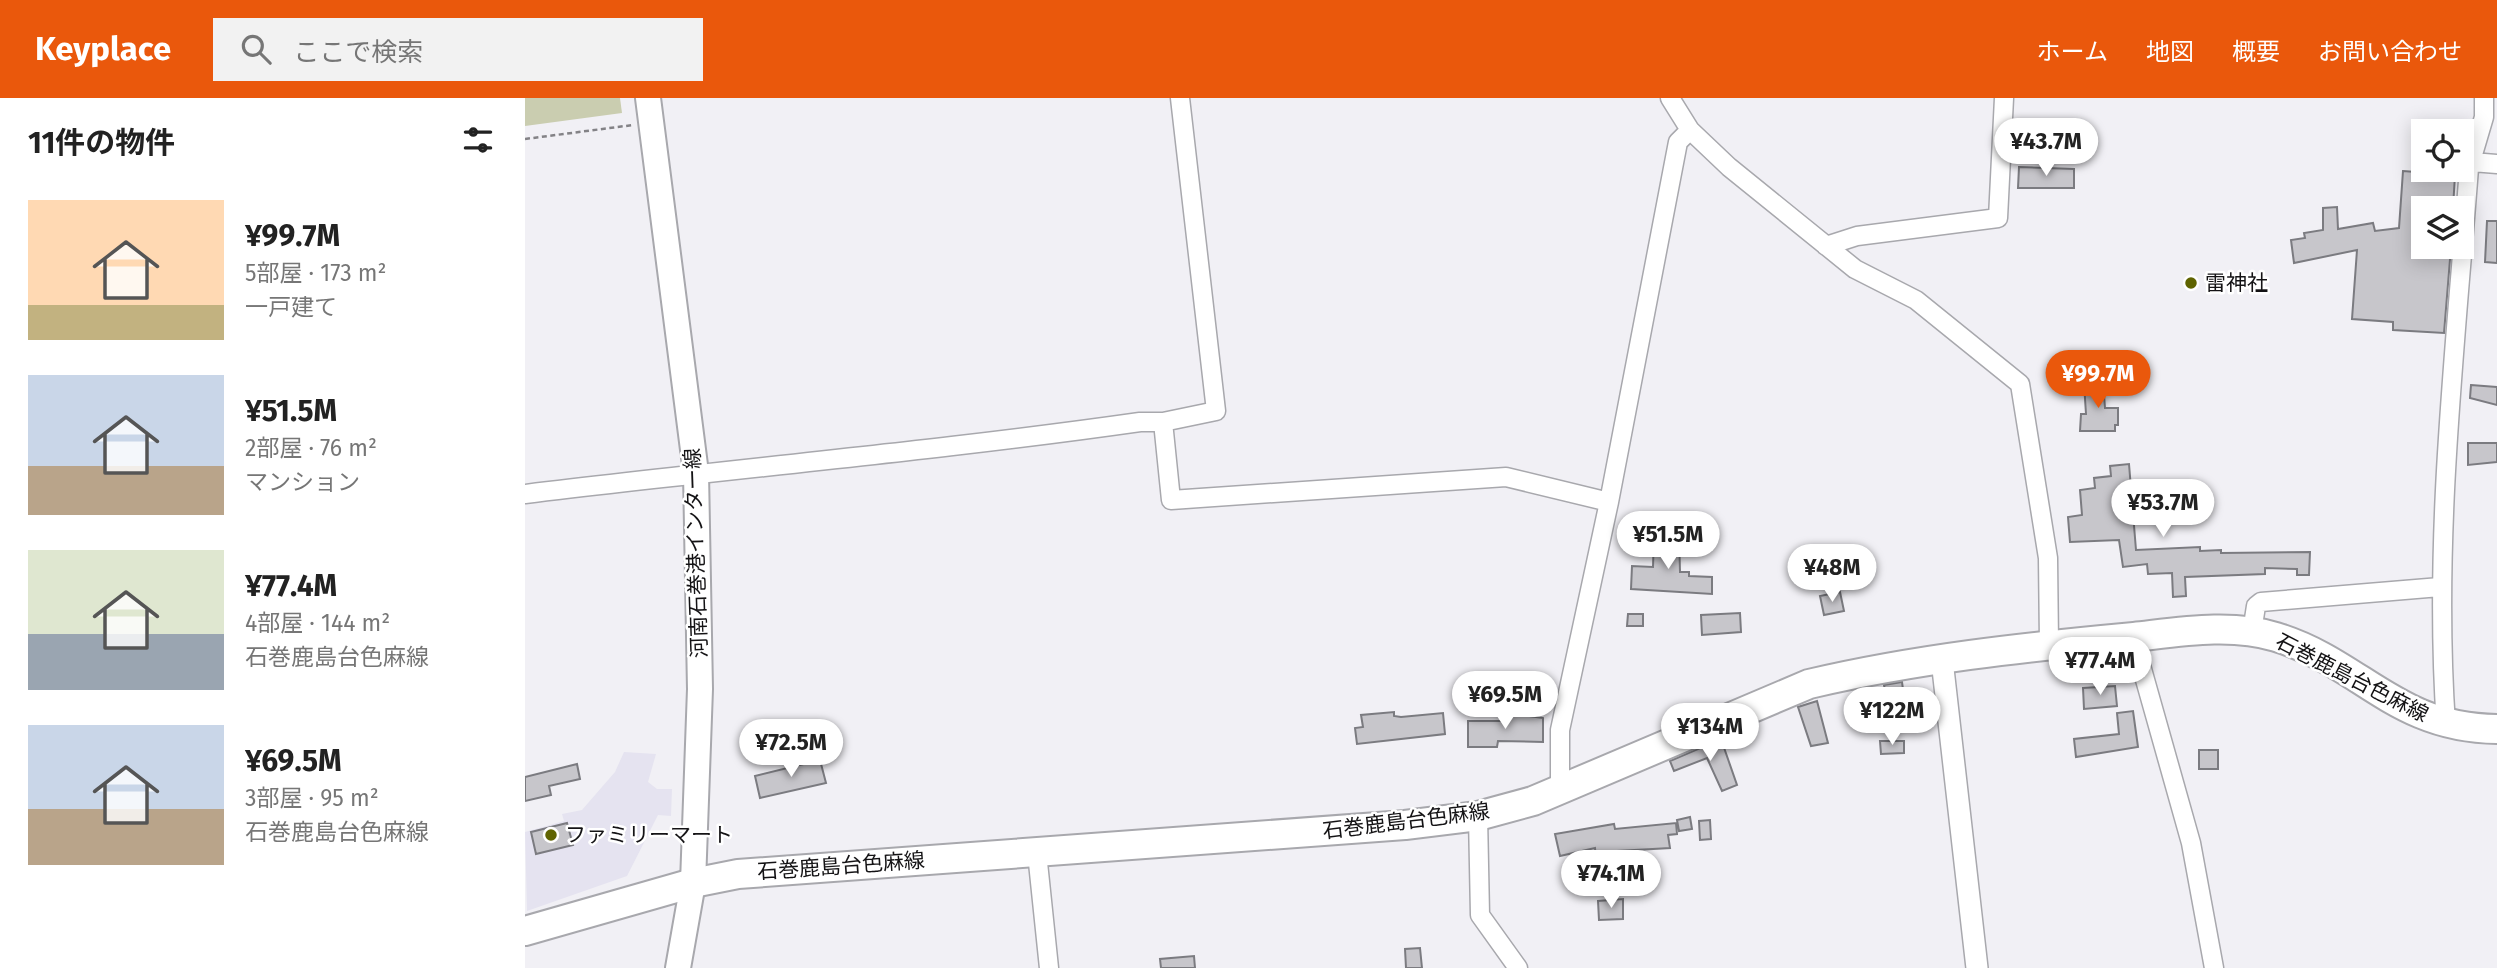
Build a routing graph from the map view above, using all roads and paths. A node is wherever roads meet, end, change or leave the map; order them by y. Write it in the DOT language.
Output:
graph roads {
  1 [pos="648,98"];
  2 [pos="1180,98"];
  3 [pos="1670,98"];
  4 [pos="2004,98"];
  5 [pos="2484,98"];
  6 [pos="651,123"];
  7 [pos="1690,130"];
  8 [pos="525,139"];
  9 [pos="2474,154"];
  10 [pos="2474,162"];
  11 [pos="2497,164"];
  12 [pos="2470,182"];
  13 [pos="1826,246"];
  14 [pos="1163,422"];
  15 [pos="696,473"];
  16 [pos="525,494"];
  17 [pos="1609,502"];
  18 [pos="2440,587"];
  19 [pos="2252,632"];
  20 [pos="2133,637"];
  21 [pos="2049,644"];
  22 [pos="1941,660"];
  23 [pos="2445,724"];
  24 [pos="2497,729"];
  25 [pos="1560,791"];
  26 [pos="1478,816"];
  27 [pos="1037,853"];
  28 [pos="693,883"];
  29 [pos="525,931"];
  30 [pos="678,968"];
  31 [pos="1049,968"];
  32 [pos="1518,968"];
  33 [pos="1977,968"];
  34 [pos="2214,968"];
  1 -- 6 [label="main road, 河南石巻港インター線"];
  2 -- 14 [label="street"];
  3 -- 7 [label="street"];
  4 -- 13 [label="street"];
  5 -- 9 [label="street"];
  6 -- 8 [label="path"];
  6 -- 15 [label="main road, 河南石巻港インター線"];
  7 -- 13 [label="street"];
  7 -- 17 [label="street"];
  10 -- 11 [label="street"];
  12 -- 18 [label="street"];
  13 -- 21 [label="street"];
  14 -- 15 [label="street"];
  14 -- 17 [label="street"];
  15 -- 16 [label="street"];
  15 -- 28 [label="main road, 河南石巻港インター線"];
  17 -- 25 [label="street"];
  18 -- 19 [label="street"];
  18 -- 23 [label="street"];
  19 -- 20 [label="main road, 石巻鹿島台色麻線"];
  19 -- 23 [label="main road, 石巻鹿島台色麻線"];
  20 -- 21 [label="main road, 石巻鹿島台色麻線"];
  20 -- 34 [label="street"];
  21 -- 22 [label="main road, 石巻鹿島台色麻線"];
  22 -- 25 [label="main road, 石巻鹿島台色麻線"];
  22 -- 33 [label="street"];
  23 -- 24 [label="main road, 石巻鹿島台色麻線"];
  25 -- 26 [label="main road, 石巻鹿島台色麻線"];
  26 -- 27 [label="main road, 石巻鹿島台色麻線"];
  26 -- 32 [label="street"];
  27 -- 28 [label="main road, 石巻鹿島台色麻線"];
  27 -- 31 [label="street"];
  28 -- 29 [label="main road, 石巻鹿島台色麻線"];
  28 -- 30 [label="main road, 河南石巻港インター線"];
}
